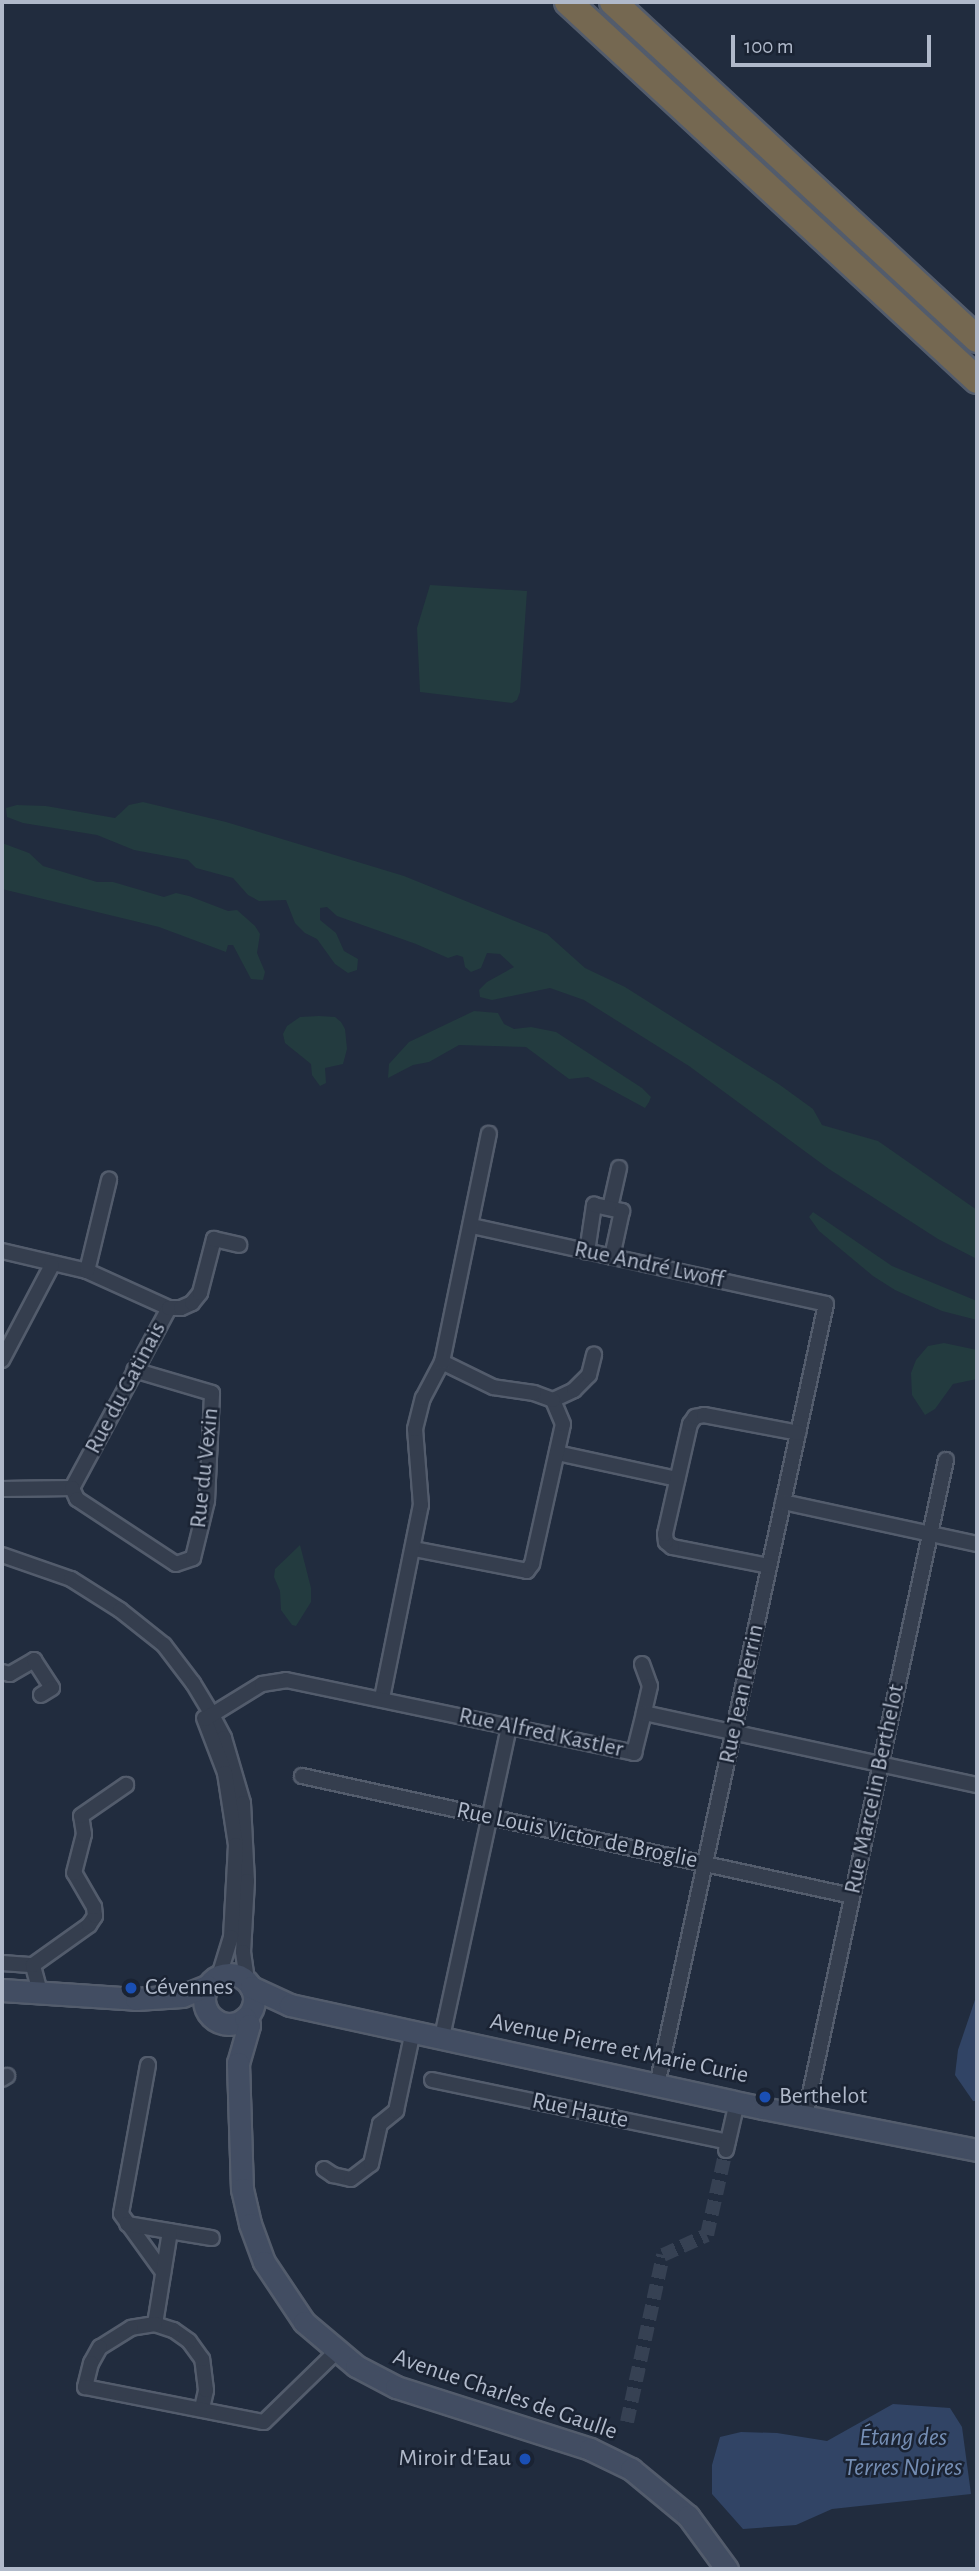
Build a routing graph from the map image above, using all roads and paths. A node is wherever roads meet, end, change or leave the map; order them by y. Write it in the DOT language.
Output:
graph roads {
  1 [pos="568,2"];
  2 [pos="614,2"];
  3 [pos="977,339"];
  4 [pos="977,380"];
  5 [pos="489,1134"];
  6 [pos="619,1168"];
  7 [pos="109,1180"];
  8 [pos="610,1208"];
  9 [pos="472,1226"];
  10 [pos="239,1245"];
  11 [pos="2,1251"];
  12 [pos="587,1252"];
  13 [pos="612,1257"];
  14 [pos="52,1265"];
  15 [pos="87,1271"];
  16 [pos="826,1304"];
  17 [pos="169,1308"];
  18 [pos="594,1355"];
  19 [pos="2,1360"];
  20 [pos="442,1362"];
  21 [pos="134,1370"];
  22 [pos="553,1400"];
  23 [pos="798,1433"];
  24 [pos="557,1453"];
  25 [pos="946,1460"];
  26 [pos="677,1479"];
  27 [pos="72,1488"];
  28 [pos="2,1489"];
  29 [pos="783,1502"];
  30 [pos="930,1535"];
  31 [pos="977,1544"];
  32 [pos="414,1549"];
  33 [pos="2,1555"];
  34 [pos="769,1566"];
  35 [pos="642,1664"];
  36 [pos="2,1672"];
  37 [pos="41,1695"];
  38 [pos="382,1698"];
  39 [pos="644,1713"];
  40 [pos="208,1717"];
  41 [pos="509,1727"];
  42 [pos="734,1732"];
  43 [pos="881,1764"];
  44 [pos="302,1776"];
  45 [pos="126,1785"];
  46 [pos="977,1785"];
  47 [pos="490,1817"];
  48 [pos="704,1864"];
  49 [pos="852,1896"];
  50 [pos="2,1963"];
  51 [pos="33,1965"];
  52 [pos="213,1981"];
  53 [pos="249,1984"];
  54 [pos="2,1990"];
  55 [pos="40,1992"];
  56 [pos="164,1998"];
  57 [pos="290,2005"];
  58 [pos="212,2018"];
  59 [pos="246,2018"];
  60 [pos="413,2031"];
  61 [pos="442,2038"];
  62 [pos="238,2063"];
  63 [pos="148,2066"];
  64 [pos="432,2080"];
  65 [pos="657,2085"];
  66 [pos="737,2102"];
  67 [pos="805,2117"];
  68 [pos="977,2150"];
  69 [pos="324,2169"];
  70 [pos="124,2219"];
  71 [pos="170,2231"];
  72 [pos="212,2238"];
  73 [pos="163,2272"];
  74 [pos="155,2325"];
  75 [pos="336,2352"];
  76 [pos="202,2408"];
  77 [pos="727,2569"];
  1 -- 4 [label="highway"];
  2 -- 3 [label="highway"];
  5 -- 9 [label="street"];
  6 -- 8 [label="street"];
  7 -- 15 [label="street"];
  8 -- 12 [label="street"];
  8 -- 13 [label="street"];
  9 -- 12 [label="street, Rue André Lwoff"];
  9 -- 20 [label="street"];
  10 -- 17 [label="street"];
  11 -- 14 [label="street, Rue du Gatinais"];
  12 -- 13 [label="street, Rue André Lwoff"];
  13 -- 16 [label="street, Rue André Lwoff"];
  14 -- 15 [label="street, Rue du Gatinais"];
  14 -- 19 [label="street"];
  15 -- 17 [label="street, Rue du Gatinais"];
  16 -- 23 [label="street, Rue Jean Perrin"];
  17 -- 21 [label="street, Rue du Gatinais"];
  18 -- 22 [label="street"];
  20 -- 22 [label="street"];
  20 -- 32 [label="street"];
  21 -- 27 [label="street, Rue du Gatinais"];
  21 -- 27 [label="street, Rue du Vexin"];
  22 -- 24 [label="street"];
  23 -- 26 [label="street"];
  23 -- 29 [label="street, Rue Jean Perrin"];
  24 -- 26 [label="street"];
  24 -- 32 [label="street"];
  25 -- 30 [label="street, Rue Marcelin Berthelot"];
  26 -- 34 [label="street"];
  27 -- 28 [label="street"];
  29 -- 30 [label="street"];
  29 -- 34 [label="street, Rue Jean Perrin"];
  30 -- 31 [label="street"];
  30 -- 43 [label="street, Rue Marcelin Berthelot"];
  32 -- 38 [label="street"];
  33 -- 40 [label="street"];
  34 -- 42 [label="street, Rue Jean Perrin"];
  35 -- 39 [label="street"];
  36 -- 37 [label="street"];
  38 -- 40 [label="street, Rue Alfred Kastler"];
  38 -- 41 [label="street, Rue Alfred Kastler"];
  39 -- 41 [label="street, Rue Alfred Kastler"];
  39 -- 42 [label="street, Rue Alfred Kastler"];
  40 -- 52 [label="street"];
  40 -- 53 [label="street"];
  41 -- 47 [label="street"];
  42 -- 43 [label="street, Rue Alfred Kastler"];
  42 -- 48 [label="street, Rue Jean Perrin"];
  43 -- 46 [label="street, Rue Alfred Kastler"];
  43 -- 49 [label="street, Rue Marcelin Berthelot"];
  44 -- 47 [label="street, Rue Louis Victor de Broglie"];
  45 -- 51 [label="street"];
  47 -- 48 [label="street, Rue Louis Victor de Broglie"];
  47 -- 61 [label="street"];
  48 -- 49 [label="street, Rue Louis Victor de Broglie"];
  48 -- 65 [label="street, Rue Jean Perrin"];
  49 -- 67 [label="street, Rue Marcelin Berthelot"];
  50 -- 51 [label="street"];
  51 -- 55 [label="street"];
  52 -- 53 [label="street"];
  52 -- 56 [label="street"];
  52 -- 58 [label="street"];
  53 -- 57 [label="street, Avenue Pierre et Marie Curie"];
  53 -- 59 [label="street"];
  54 -- 55 [label="street"];
  55 -- 56 [label="street"];
  56 -- 58 [label="street"];
  57 -- 59 [label="street, Avenue Pierre et Marie Curie"];
  57 -- 60 [label="street, Avenue Pierre et Marie Curie"];
  58 -- 59 [label="street"];
  58 -- 62 [label="street, Avenue Charles de Gaulle"];
  59 -- 62 [label="street, Avenue Charles de Gaulle"];
  60 -- 61 [label="street, Avenue Pierre et Marie Curie"];
  60 -- 69 [label="street"];
  61 -- 65 [label="street, Avenue Pierre et Marie Curie"];
  62 -- 75 [label="street, Avenue Charles de Gaulle"];
  63 -- 70 [label="street"];
  64 -- 66 [label="street, Rue Haute"];
  65 -- 66 [label="street, Avenue Pierre et Marie Curie"];
  66 -- 67 [label="street, Avenue Pierre et Marie Curie"];
  67 -- 68 [label="street, Avenue Pierre et Marie Curie"];
  70 -- 71 [label="street"];
  70 -- 73 [label="street"];
  71 -- 72 [label="street"];
  71 -- 73 [label="street"];
  73 -- 74 [label="street"];
  74 -- 76 [label="street"];
  74 -- 76 [label="street"];
  75 -- 76 [label="street"];
  75 -- 77 [label="street, Avenue Charles de Gaulle"];
}
